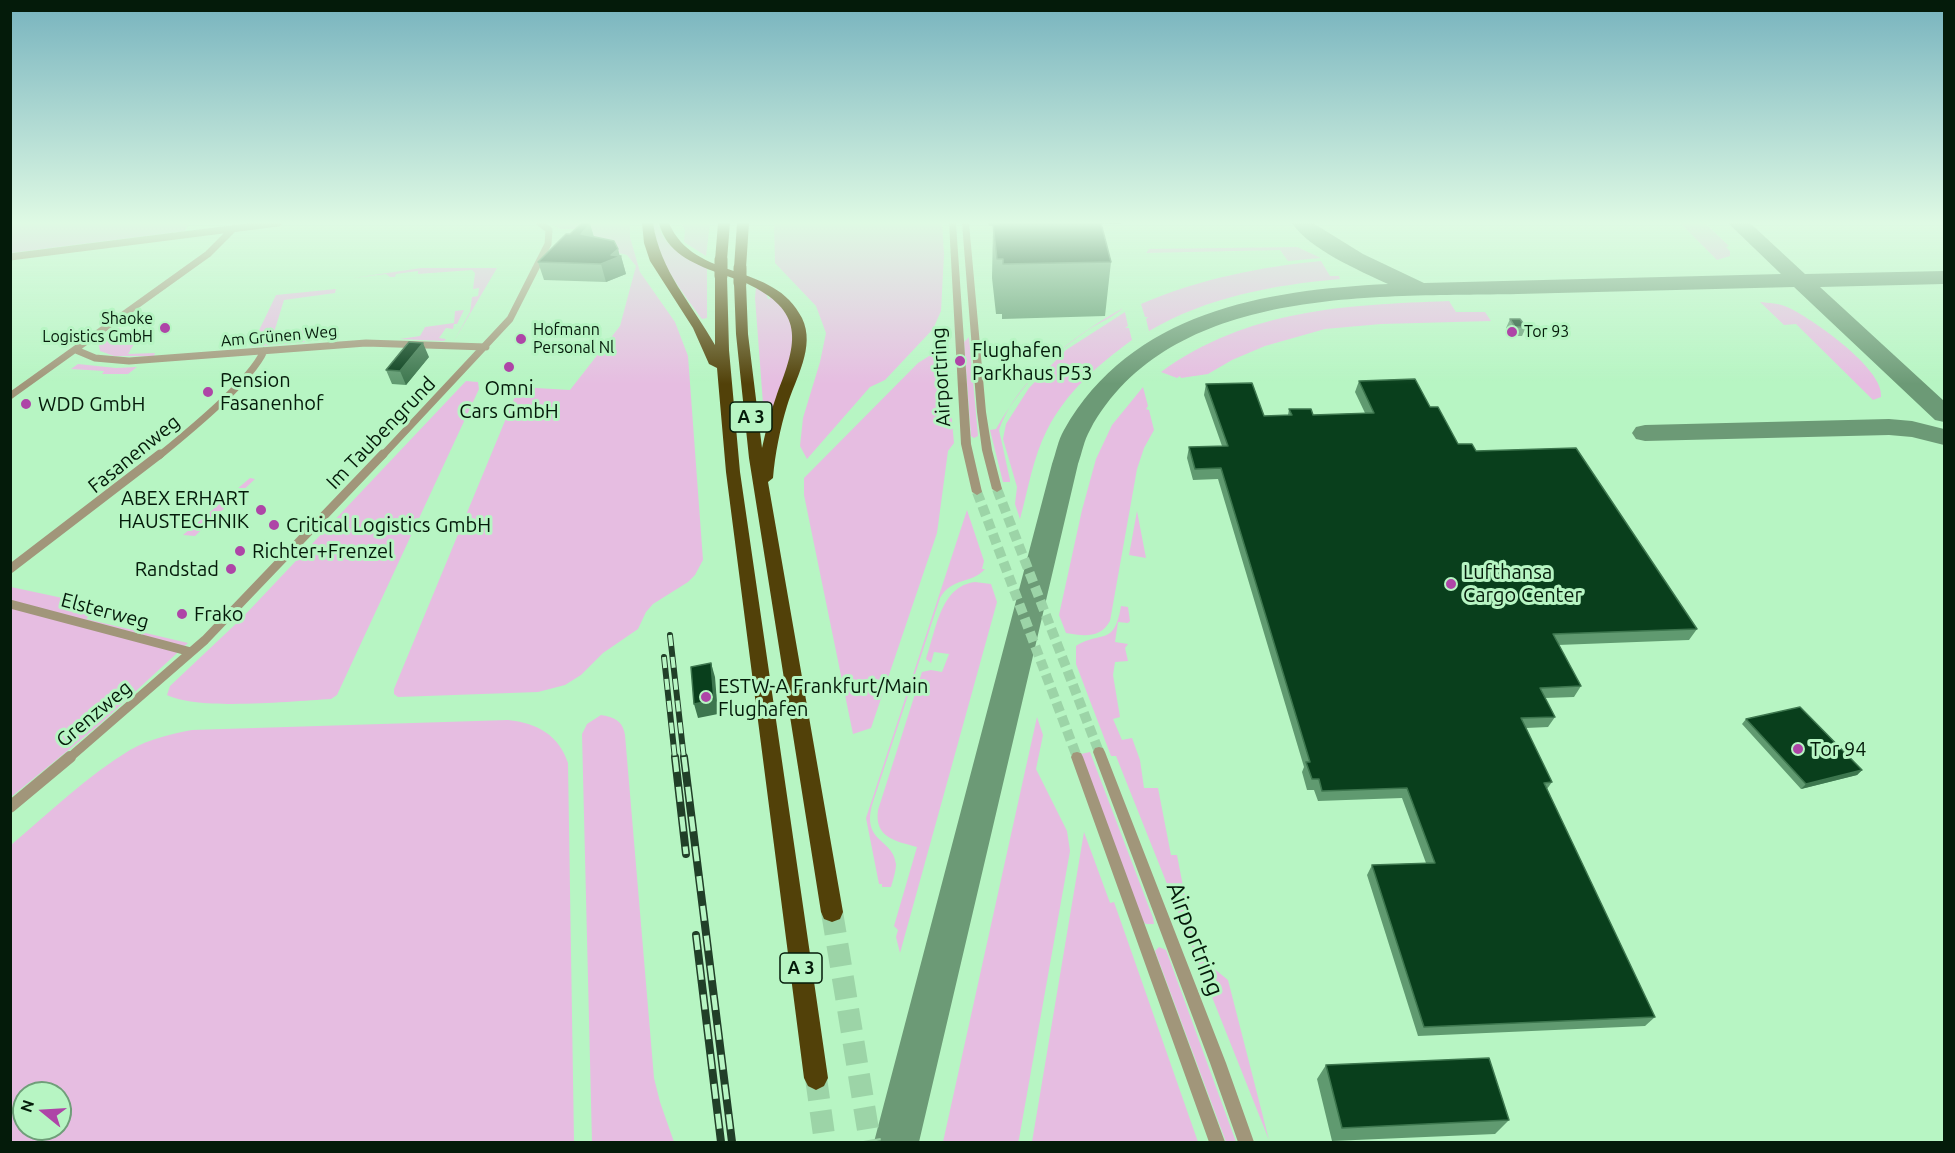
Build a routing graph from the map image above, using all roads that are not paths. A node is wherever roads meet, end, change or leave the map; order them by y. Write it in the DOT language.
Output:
graph roads {
  1 [pos="177,277"];
  2 [pos="531,277"];
  3 [pos="666,277"];
  4 [pos="721,277"];
  5 [pos="740,277"];
  6 [pos="743,277"];
  7 [pos="955,277"];
  8 [pos="970,277"];
  9 [pos="486,347"];
  10 [pos="76,350"];
  11 [pos="264,351"];
  12 [pos="10,396"];
  13 [pos="725,400"];
  14 [pos="997,489"];
  15 [pos="977,492"];
  16 [pos="762,500"];
  17 [pos="10,569"];
  18 [pos="10,604"];
  19 [pos="195,649"];
  20 [pos="1100,752"];
  21 [pos="1077,757"];
  22 [pos="10,807"];
  23 [pos="832,912"];
  24 [pos="816,1078"];
  25 [pos="1217,1143"];
  26 [pos="1245,1143"];
  1 -- 10 [label="street"];
  2 -- 9 [label="street, Im Taubengrund"];
  3 -- 13 [label="highway, A 3"];
  4 -- 13 [label="highway, A 3, bridge"];
  5 -- 16 [label="highway, A 3, bridge"];
  6 -- 16 [label="highway"];
  7 -- 15 [label="street, Airportring"];
  8 -- 14 [label="street, Airportring"];
  9 -- 11 [label="street, Am Grünen Weg"];
  9 -- 19 [label="street, Im Taubengrund"];
  10 -- 11 [label="street, Am Grünen Weg"];
  10 -- 12 [label="street"];
  11 -- 17 [label="street, Fasanenweg"];
  13 -- 24 [label="highway, A 3"];
  16 -- 23 [label="highway, A 3"];
  18 -- 19 [label="street, Elsterweg"];
  19 -- 22 [label="street, Grenzweg"];
  20 -- 26 [label="street, Airportring"];
  21 -- 25 [label="street"];
}
